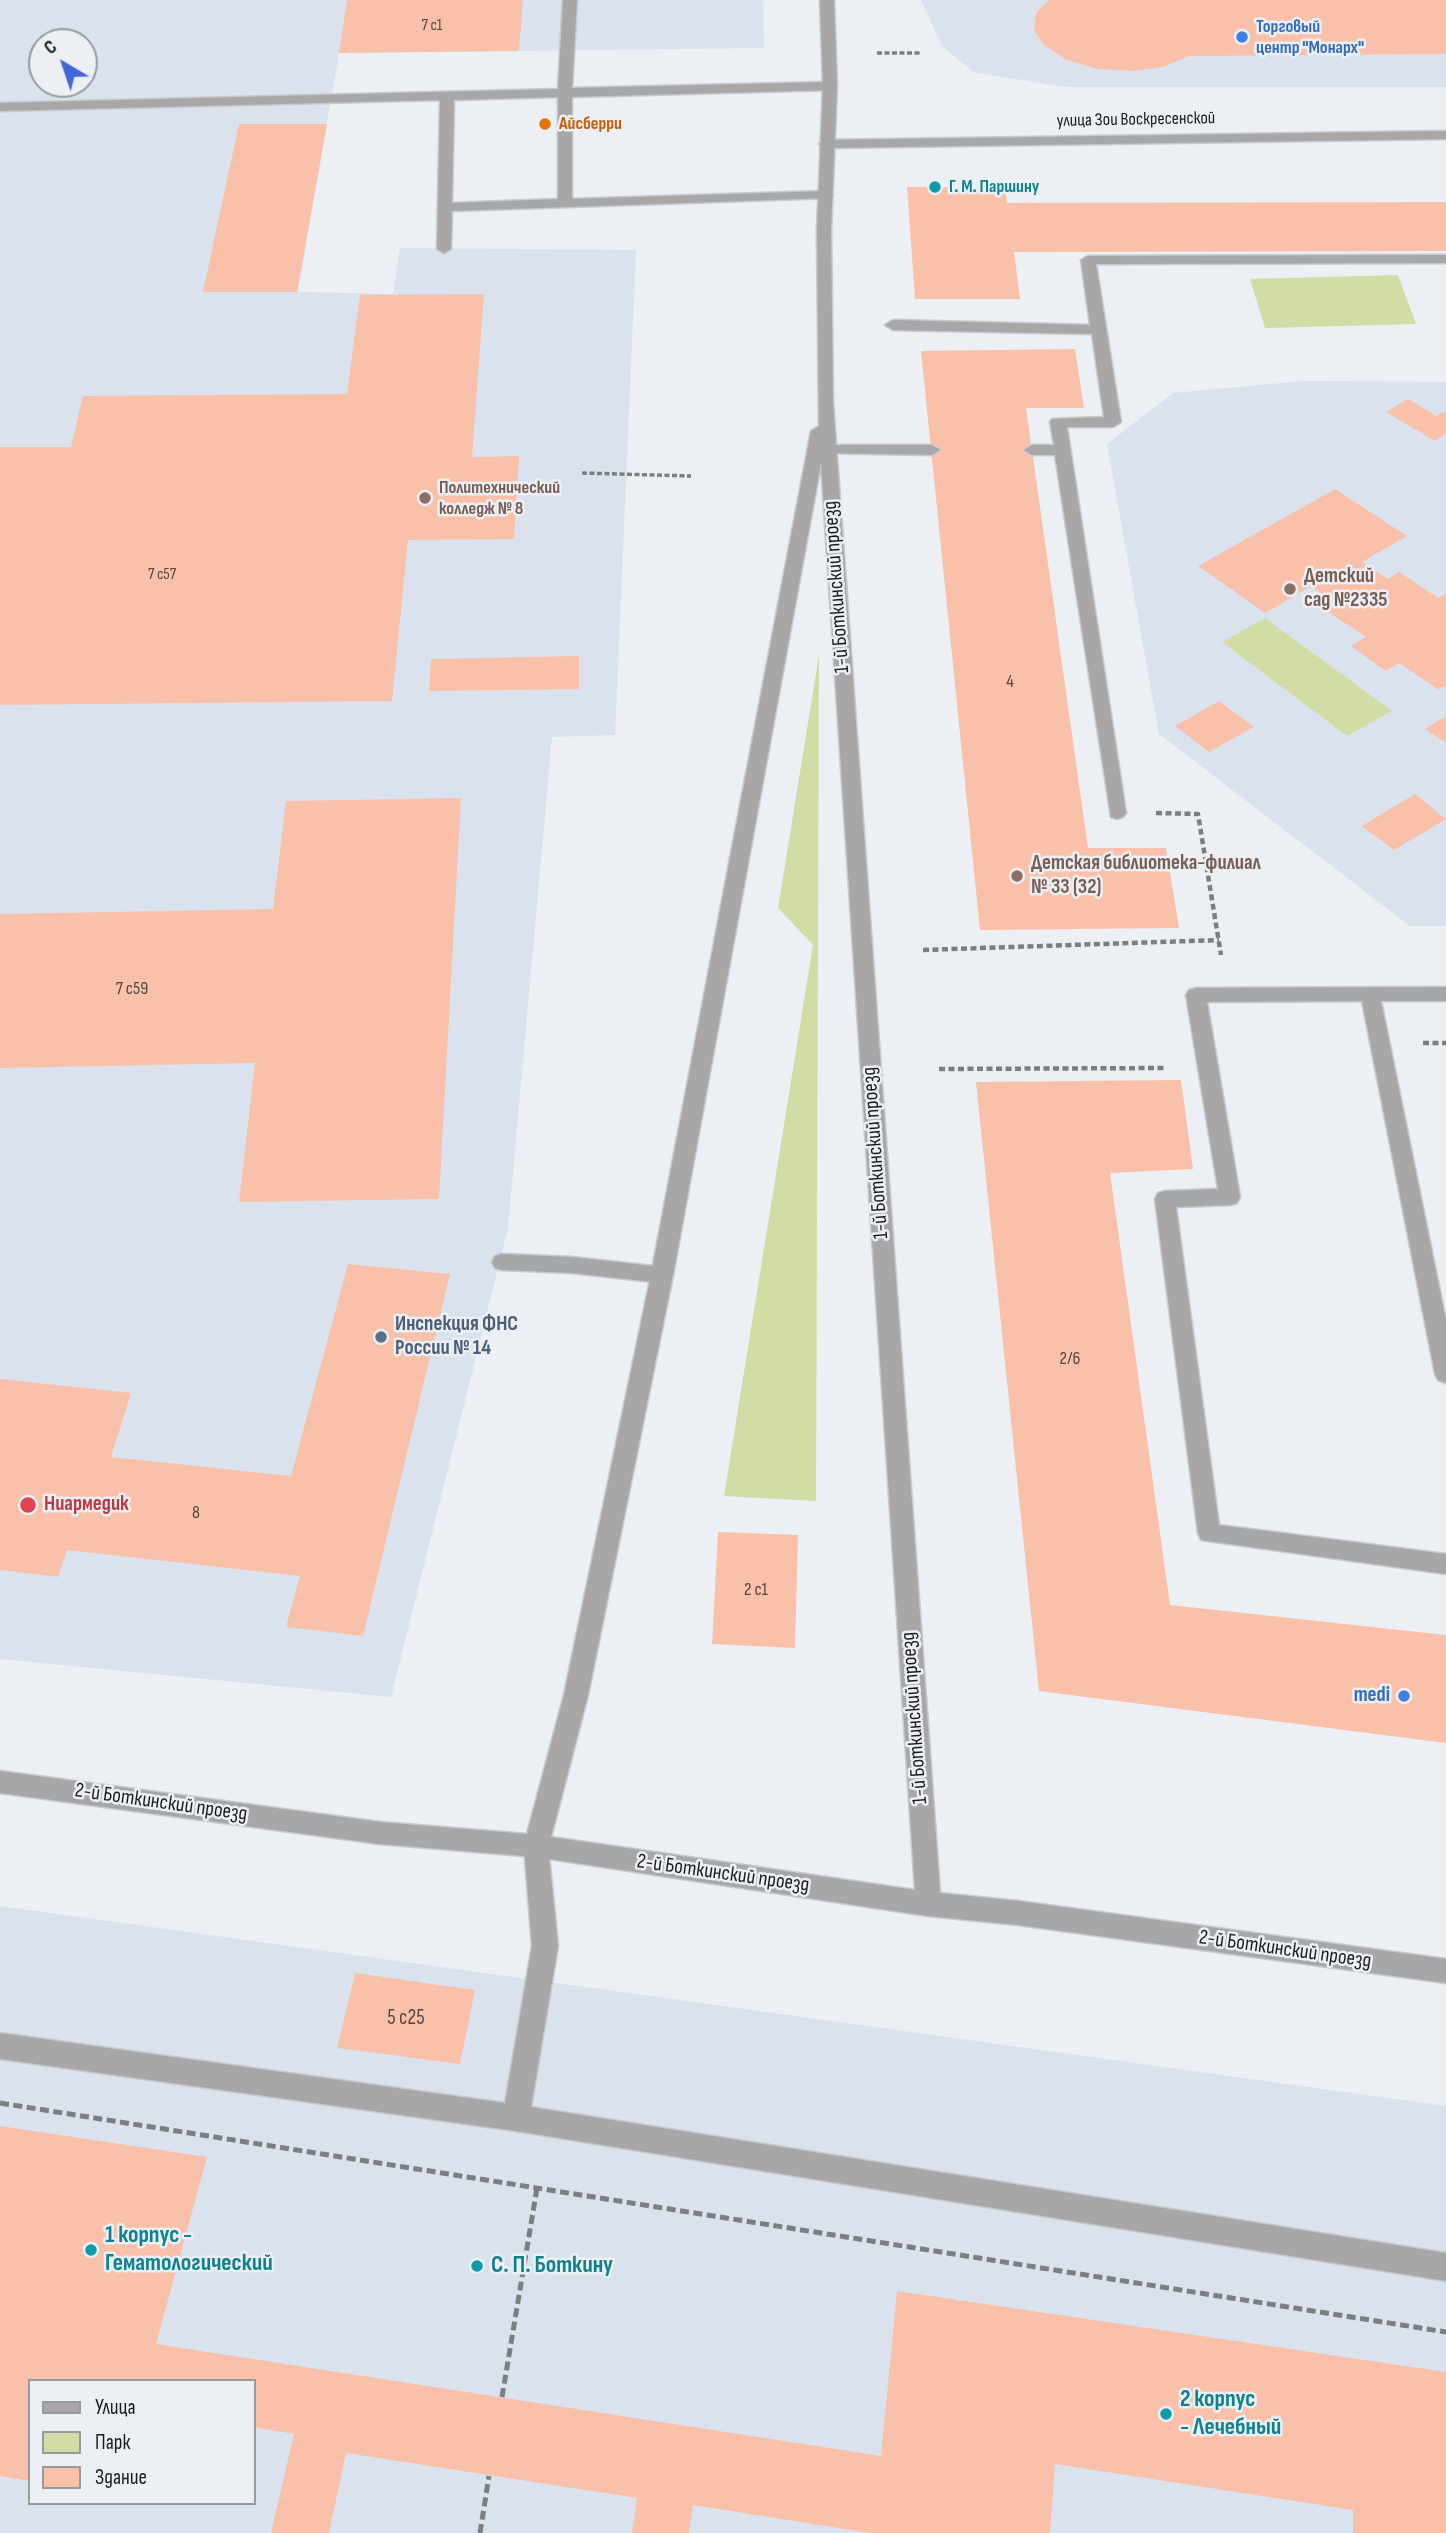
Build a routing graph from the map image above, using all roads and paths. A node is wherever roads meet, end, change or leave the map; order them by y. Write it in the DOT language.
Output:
graph roads {
  1 [pos="570,0"];
  2 [pos="827,0"];
  3 [pos="877,53"];
  4 [pos="921,53"];
  5 [pos="830,86"];
  6 [pos="565,93"];
  7 [pos="447,96"];
  8 [pos="0,107"];
  9 [pos="1446,135"];
  10 [pos="826,144"];
  11 [pos="826,195"];
  12 [pos="565,203"];
  13 [pos="447,207"];
  14 [pos="444,249"];
  15 [pos="1446,259"];
  16 [pos="893,325"];
  17 [pos="1099,330"];
  18 [pos="825,402"];
  19 [pos="828,450"];
  20 [pos="932,450"];
  21 [pos="1032,450"];
  22 [pos="1061,450"];
  23 [pos="582,473"];
  24 [pos="691,476"];
  25 [pos="1117,813"];
  26 [pos="1219,940"];
  27 [pos="923,950"];
  28 [pos="1370,994"];
  29 [pos="1446,994"];
  30 [pos="1229,995"];
  31 [pos="1208,1068"];
  32 [pos="939,1069"];
  33 [pos="502,1262"];
  34 [pos="662,1275"];
  35 [pos="1446,1374"];
  36 [pos="1446,1564"];
  37 [pos="0,1782"];
  38 [pos="537,1846"];
  39 [pos="928,1904"];
  40 [pos="1446,1971"];
  41 [pos="0,2046"];
  42 [pos="0,2103"];
  43 [pos="516,2118"];
  44 [pos="537,2188"];
  45 [pos="1446,2267"];
  46 [pos="1446,2332"];
  47 [pos="502,2397"];
  48 [pos="489,2476"];
  49 [pos="480,2533"];
  1 -- 6 [label="street"];
  2 -- 5 [label="street, 1-й Боткинский проезд"];
  3 -- 4 [label="path"];
  5 -- 6 [label="street"];
  5 -- 10 [label="street, 1-й Боткинский проезд"];
  6 -- 7 [label="street"];
  6 -- 12 [label="street"];
  7 -- 8 [label="street"];
  7 -- 13 [label="street"];
  9 -- 10 [label="street, улица Зои Воскресенской"];
  10 -- 11 [label="street, 1-й Боткинский проезд"];
  11 -- 12 [label="street"];
  11 -- 18 [label="street, 1-й Боткинский проезд"];
  12 -- 13 [label="street"];
  13 -- 14 [label="street"];
  15 -- 17 [label="street"];
  16 -- 17 [label="street"];
  17 -- 22 [label="street"];
  18 -- 19 [label="street, 1-й Боткинский проезд"];
  18 -- 34 [label="street, 1-й Боткинский проезд"];
  19 -- 20 [label="street"];
  19 -- 39 [label="street, 1-й Боткинский проезд"];
  21 -- 22 [label="street"];
  22 -- 25 [label="street"];
  23 -- 24 [label="path"];
  25 -- 26 [label="path"];
  26 -- 27 [label="path"];
  26 -- 30 [label="path"];
  28 -- 29 [label="street"];
  28 -- 30 [label="street"];
  28 -- 35 [label="street"];
  30 -- 31 [label="street"];
  31 -- 32 [label="path"];
  31 -- 36 [label="street"];
  33 -- 34 [label="street"];
  34 -- 38 [label="street, 1-й Боткинский проезд"];
  37 -- 38 [label="street, 2-й Боткинский проезд"];
  38 -- 39 [label="street, 2-й Боткинский проезд"];
  38 -- 43 [label="street, 1-й Боткинский проезд"];
  39 -- 40 [label="street, 2-й Боткинский проезд"];
  41 -- 43 [label="street"];
  42 -- 44 [label="path"];
  43 -- 45 [label="street"];
  44 -- 46 [label="path"];
  44 -- 47 [label="path"];
  48 -- 49 [label="path"];
}
